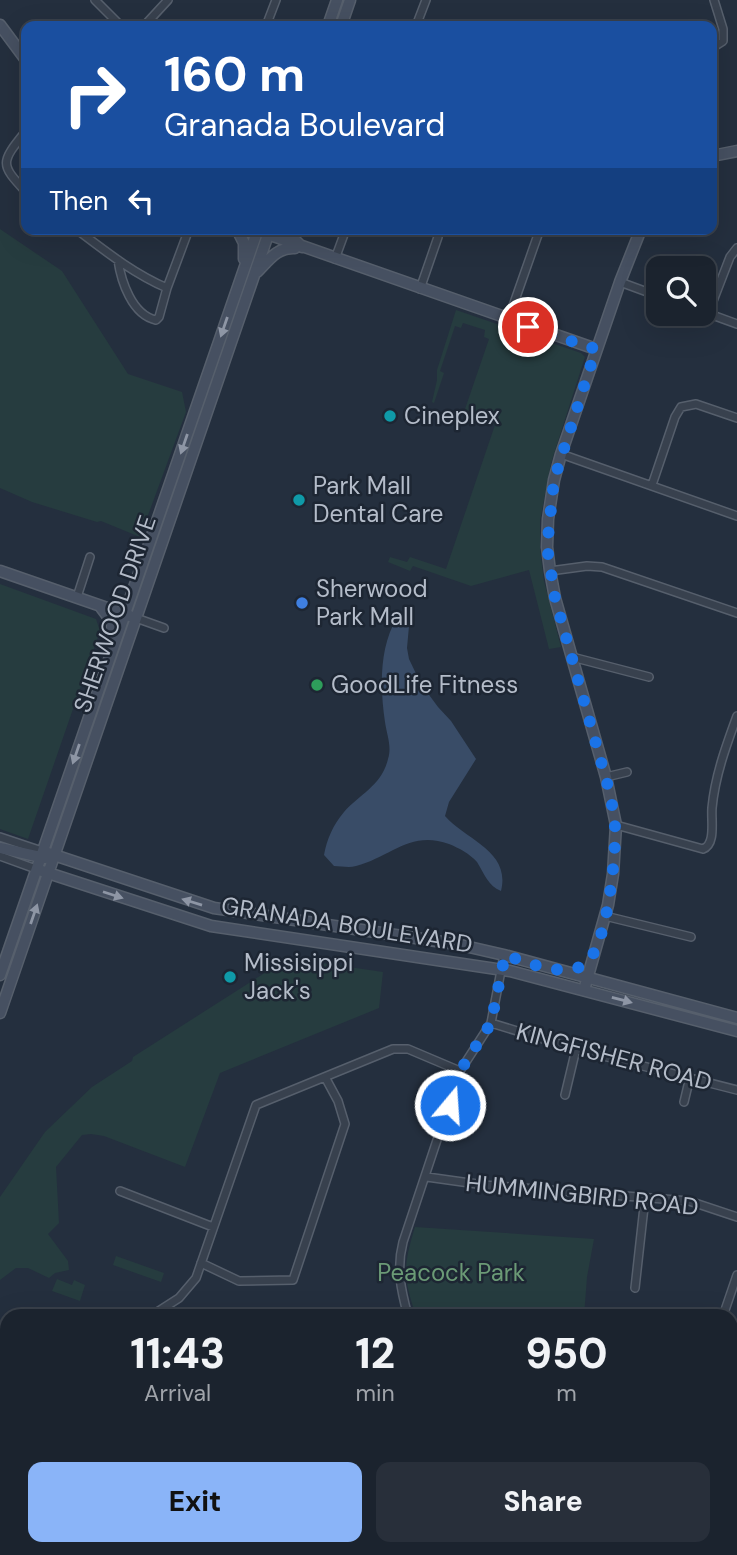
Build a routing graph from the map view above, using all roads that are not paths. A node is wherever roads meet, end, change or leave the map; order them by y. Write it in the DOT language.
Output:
graph roads {
  1 [pos="95,0"];
  2 [pos="168,0"];
  3 [pos="276,0"];
  4 [pos="337,0"];
  5 [pos="350,0"];
  6 [pos="426,0"];
  7 [pos="714,0"];
  8 [pos="116,21"];
  9 [pos="149,21"];
  10 [pos="268,21"];
  11 [pos="330,21"];
  12 [pos="343,21"];
  13 [pos="418,21"];
  14 [pos="2,32"];
  15 [pos="717,45"];
  16 [pos="21,54"];
  17 [pos="21,137"];
  18 [pos="737,151"];
  19 [pos="717,155"];
  20 [pos="21,188"];
  21 [pos="84,235"];
  22 [pos="187,235"];
  23 [pos="241,235"];
  24 [pos="259,235"];
  25 [pos="260,235"];
  26 [pos="271,235"];
  27 [pos="290,235"];
  28 [pos="344,235"];
  29 [pos="538,235"];
  30 [pos="639,235"];
  31 [pos="438,237"];
  32 [pos="737,248"];
  33 [pos="304,249"];
  34 [pos="335,259"];
  35 [pos="118,260"];
  36 [pos="255,274"];
  37 [pos="242,275"];
  38 [pos="620,282"];
  39 [pos="167,288"];
  40 [pos="420,289"];
  41 [pos="716,290"];
  42 [pos="646,292"];
  43 [pos="716,317"];
  44 [pos="508,320"];
  45 [pos="737,324"];
  46 [pos="596,349"];
  47 [pos="737,418"];
  48 [pos="561,454"];
  49 [pos="652,485"];
  50 [pos="737,516"];
  51 [pos="90,557"];
  52 [pos="0,571"];
  53 [pos="550,571"];
  54 [pos="77,597"];
  55 [pos="98,604"];
  56 [pos="737,613"];
  57 [pos="124,614"];
  58 [pos="136,618"];
  59 [pos="164,628"];
  60 [pos="113,647"];
  61 [pos="572,657"];
  62 [pos="649,677"];
  63 [pos="737,716"];
  64 [pos="626,772"];
  65 [pos="606,777"];
  66 [pos="615,825"];
  67 [pos="0,837"];
  68 [pos="0,848"];
  69 [pos="54,855"];
  70 [pos="0,856"];
  71 [pos="39,859"];
  72 [pos="48,873"];
  73 [pos="605,916"];
  74 [pos="691,937"];
  75 [pos="505,955"];
  76 [pos="593,957"];
  77 [pos="502,969"];
  78 [pos="558,970"];
  79 [pos="0,975"];
  80 [pos="587,978"];
  81 [pos="615,986"];
  82 [pos="584,990"];
  83 [pos="1,1008"];
  84 [pos="737,1018"];
  85 [pos="491,1023"];
  86 [pos="737,1031"];
  87 [pos="576,1049"];
  88 [pos="460,1071"];
  89 [pos="325,1077"];
  90 [pos="690,1077"];
  91 [pos="737,1090"];
  92 [pos="565,1095"];
  93 [pos="684,1102"];
  94 [pos="426,1177"];
  95 [pos="120,1191"];
  96 [pos="645,1198"];
  97 [pos="737,1217"];
  98 [pos="213,1227"];
  99 [pos="201,1263"];
  100 [pos="737,1275"];
  101 [pos="635,1288"];
  102 [pos="162,1309"];
  103 [pos="406,1309"];
  104 [pos="725,1309"];
  1 -- 8 [label="street"];
  2 -- 9 [label="street"];
  3 -- 10 [label="street"];
  4 -- 11 [label="main road"];
  5 -- 12 [label="main road"];
  6 -- 13 [label="street"];
  7 -- 15 [label="street"];
  14 -- 16 [label="main road"];
  17 -- 20 [label="street"];
  18 -- 19 [label="main road"];
  21 -- 35 [label="street"];
  22 -- 39 [label="street"];
  23 -- 37 [label="main road"];
  24 -- 37 [label="main road, SHERWOOD DRIVE"];
  25 -- 36 [label="main road, SHERWOOD DRIVE"];
  26 -- 33 [label="main road"];
  27 -- 33 [label="main road"];
  28 -- 34 [label="street"];
  29 -- 44 [label="street"];
  30 -- 38 [label="main road"];
  31 -- 40 [label="street"];
  32 -- 41 [label="street"];
  33 -- 34 [label="main road"];
  33 -- 36 [label="main road"];
  34 -- 40 [label="main road"];
  35 -- 39 [label="street"];
  35 -- 39 [label="street"];
  36 -- 58 [label="main road, SHERWOOD DRIVE"];
  37 -- 57 [label="main road, SHERWOOD DRIVE, one-way"];
  38 -- 42 [label="street"];
  38 -- 46 [label="main road"];
  40 -- 44 [label="main road"];
  43 -- 45 [label="street"];
  44 -- 46 [label="main road"];
  46 -- 48 [label="main road"];
  47 -- 49 [label="street"];
  48 -- 49 [label="street"];
  48 -- 53 [label="main road"];
  49 -- 50 [label="street"];
  51 -- 54 [label="street"];
  52 -- 54 [label="main road"];
  53 -- 56 [label="street"];
  53 -- 61 [label="main road"];
  54 -- 55 [label="main road"];
  55 -- 57 [label="main road"];
  55 -- 60 [label="main road"];
  57 -- 58 [label="main road"];
  57 -- 60 [label="main road, SHERWOOD DRIVE"];
  58 -- 59 [label="street"];
  58 -- 69 [label="main road, SHERWOOD DRIVE"];
  60 -- 71 [label="main road, SHERWOOD DRIVE, one-way"];
  61 -- 62 [label="street"];
  61 -- 65 [label="main road"];
  63 -- 66 [label="street"];
  64 -- 65 [label="street"];
  65 -- 66 [label="main road"];
  66 -- 73 [label="main road"];
  67 -- 71 [label="street"];
  68 -- 71 [label="main road"];
  69 -- 71 [label="main road, GRANADA BOULEVARD"];
  69 -- 72 [label="main road, SHERWOOD DRIVE"];
  75 -- 69 [label="main road, GRANADA BOULEVARD, one-way"];
  70 -- 71 [label="street"];
  71 -- 72 [label="main road, GRANADA BOULEVARD"];
  71 -- 79 [label="main road, SHERWOOD DRIVE"];
  72 -- 77 [label="main road, GRANADA BOULEVARD, one-way"];
  83 -- 72 [label="main road, SHERWOOD DRIVE, one-way"];
  73 -- 74 [label="street"];
  73 -- 76 [label="main road"];
  75 -- 77 [label="street"];
  75 -- 78 [label="main road, GRANADA BOULEVARD"];
  76 -- 78 [label="main road"];
  76 -- 80 [label="main road"];
  76 -- 81 [label="main road"];
  77 -- 82 [label="main road, GRANADA BOULEVARD"];
  77 -- 85 [label="street"];
  78 -- 80 [label="main road, GRANADA BOULEVARD"];
  80 -- 81 [label="main road, GRANADA BOULEVARD"];
  80 -- 82 [label="main road"];
  81 -- 84 [label="main road, GRANADA BOULEVARD"];
  82 -- 86 [label="main road, GRANADA BOULEVARD, one-way"];
  85 -- 87 [label="street, KINGFISHER ROAD"];
  85 -- 88 [label="street"];
  87 -- 90 [label="street, KINGFISHER ROAD"];
  87 -- 92 [label="street"];
  88 -- 89 [label="street"];
  88 -- 94 [label="street"];
  89 -- 98 [label="street"];
  89 -- 99 [label="street"];
  90 -- 91 [label="street, KINGFISHER ROAD"];
  90 -- 93 [label="street"];
  94 -- 96 [label="street, HUMMINGBIRD ROAD"];
  94 -- 103 [label="street"];
  95 -- 98 [label="street"];
  96 -- 97 [label="street, HUMMINGBIRD ROAD"];
  96 -- 101 [label="street"];
  98 -- 99 [label="street"];
  99 -- 102 [label="street"];
  100 -- 104 [label="street"];
}
